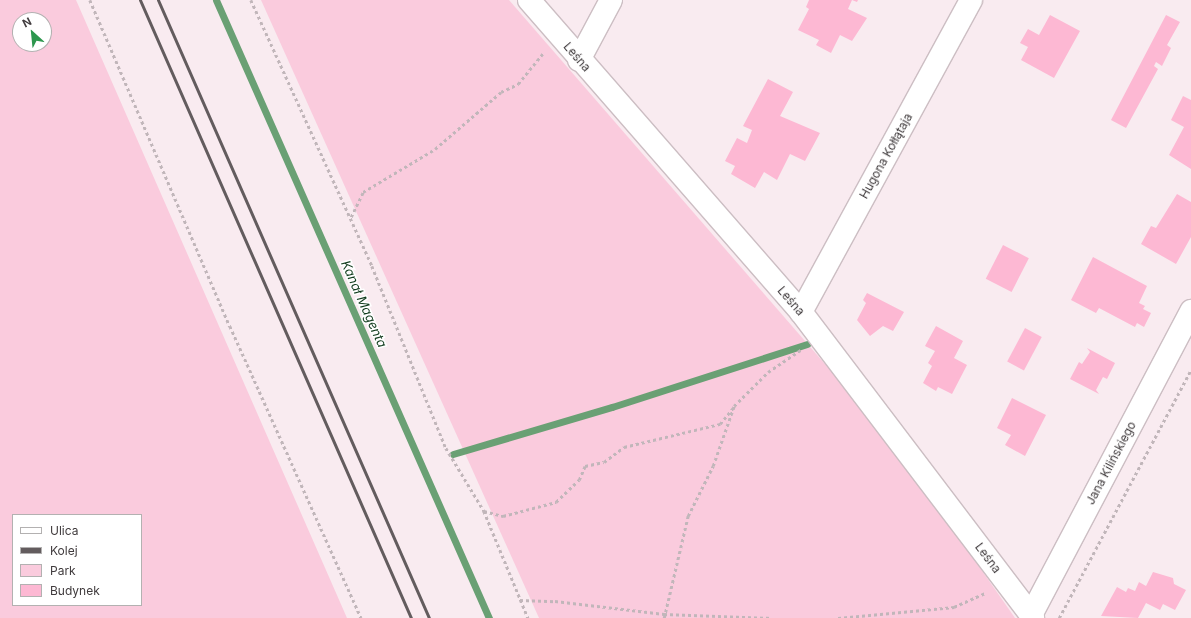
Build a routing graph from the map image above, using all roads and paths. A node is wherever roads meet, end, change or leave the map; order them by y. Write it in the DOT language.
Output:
graph roads {
  1 [pos="90,0"];
  2 [pos="251,0"];
  3 [pos="529,0"];
  4 [pos="611,0"];
  5 [pos="971,0"];
  6 [pos="556,33"];
  7 [pos="579,60"];
  8 [pos="351,218"];
  9 [pos="1191,311"];
  10 [pos="801,312"];
  11 [pos="820,337"];
  12 [pos="1191,370"];
  13 [pos="734,406"];
  14 [pos="484,511"];
  15 [pos="1011,588"];
  16 [pos="520,600"];
  17 [pos="664,616"];
  18 [pos="1032,617"];
  19 [pos="361,618"];
  20 [pos="528,618"];
  21 [pos="772,618"];
  22 [pos="838,618"];
  23 [pos="1059,618"];
  1 -- 19 [label="path"];
  2 -- 8 [label="path"];
  3 -- 6 [label="street, Leśna"];
  4 -- 7 [label="street"];
  5 -- 10 [label="street, Hugona Kołłątaja"];
  6 -- 7 [label="street, Leśna"];
  6 -- 8 [label="path"];
  7 -- 10 [label="street, Leśna"];
  8 -- 14 [label="path"];
  9 -- 18 [label="street, Jana Kilińskiego"];
  10 -- 11 [label="street, Leśna"];
  11 -- 13 [label="path"];
  11 -- 15 [label="street, Leśna"];
  12 -- 23 [label="path"];
  13 -- 14 [label="path"];
  13 -- 17 [label="path"];
  14 -- 16 [label="path"];
  15 -- 18 [label="street, Leśna"];
  15 -- 22 [label="path"];
  16 -- 17 [label="path"];
  16 -- 20 [label="path"];
  17 -- 21 [label="path"];
}
